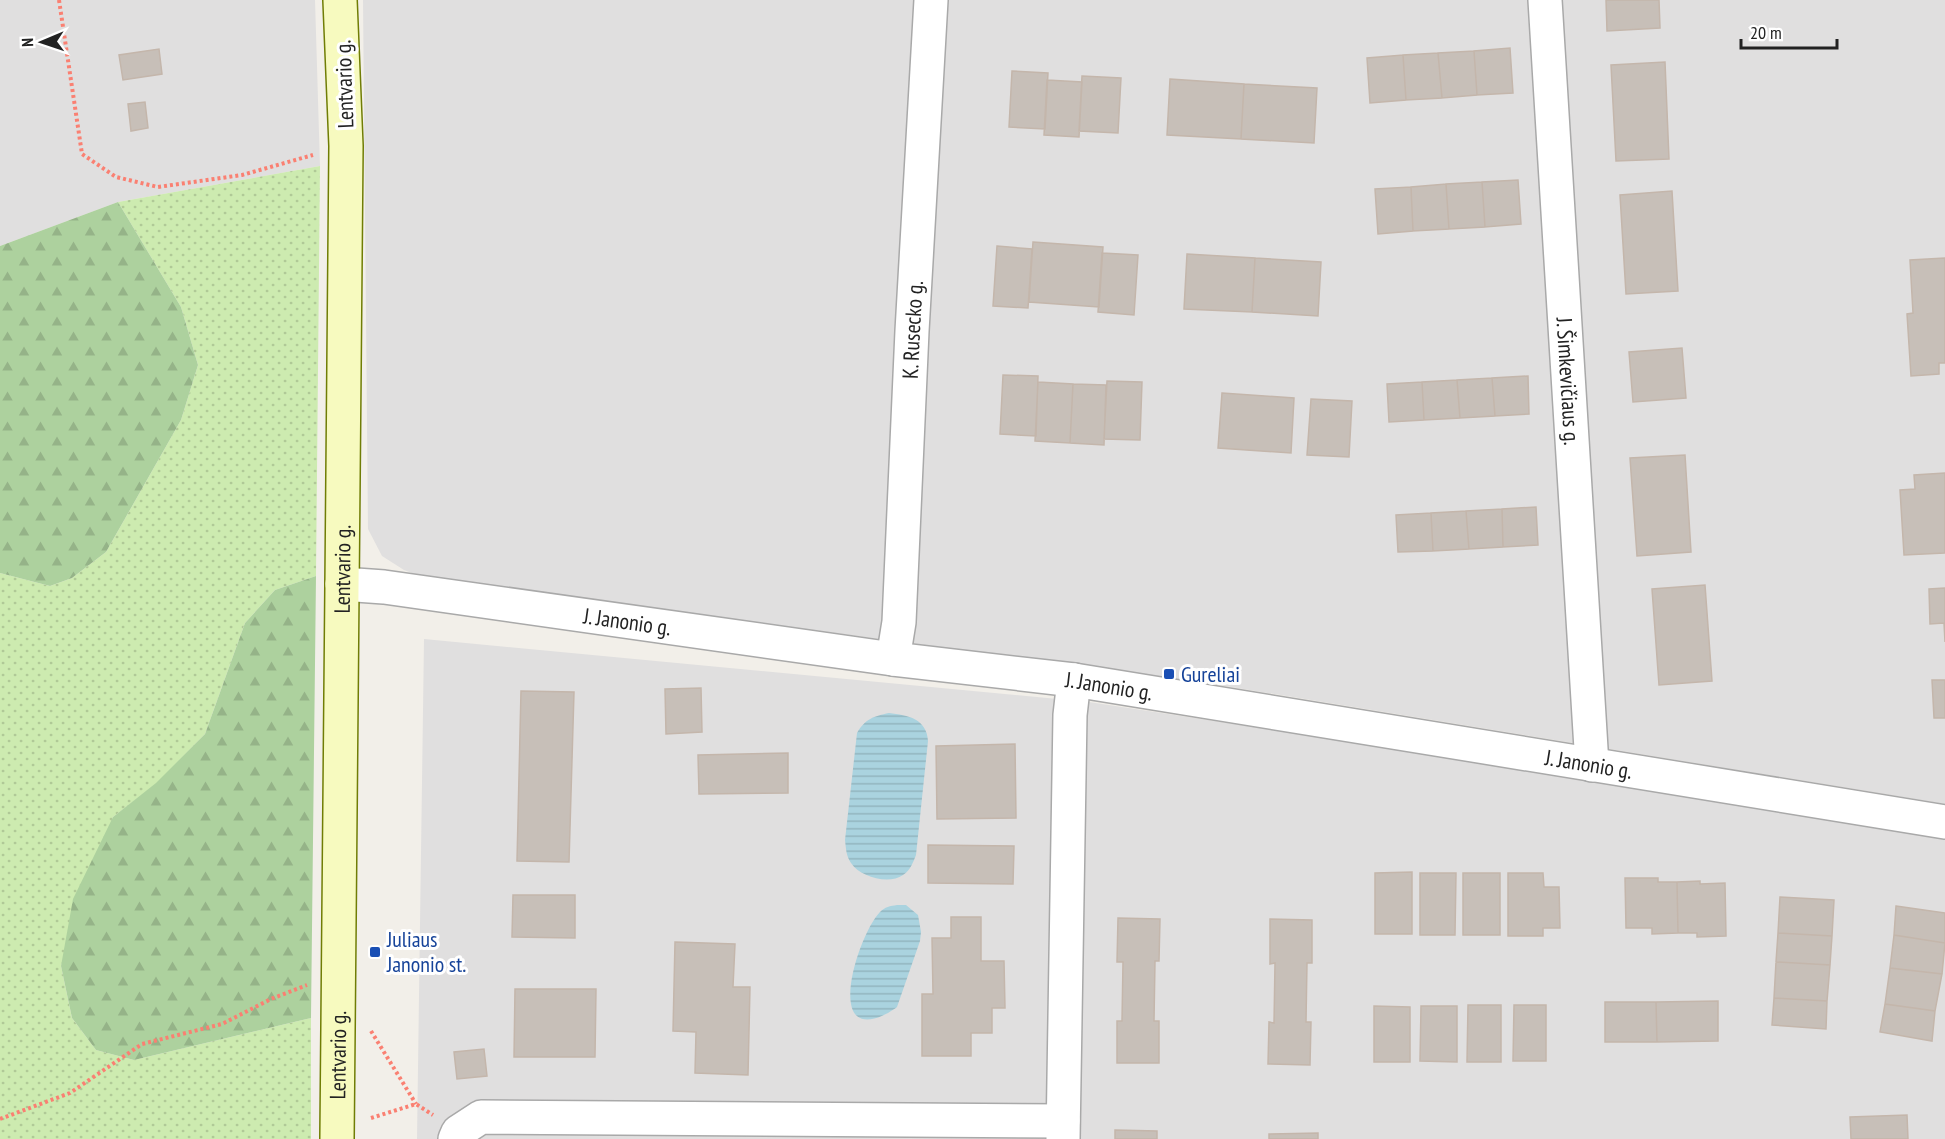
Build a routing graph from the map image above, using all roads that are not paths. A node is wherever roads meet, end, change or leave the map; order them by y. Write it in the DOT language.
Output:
graph roads {
  1 [pos="340,0"];
  2 [pos="931,0"];
  3 [pos="1545,0"];
  4 [pos="342,584"];
  5 [pos="893,659"];
  6 [pos="1074,680"];
  7 [pos="1592,765"];
  8 [pos="1945,822"];
  9 [pos="1063,1130"];
  10 [pos="337,1134"];
  11 [pos="457,1136"];
  1 -- 4 [label="main road, Lentvario g."];
  2 -- 5 [label="street, K. Rusecko g."];
  3 -- 7 [label="street, J. Šimkevičiaus g."];
  4 -- 5 [label="street, J. Janonio g."];
  4 -- 10 [label="main road, Lentvario g."];
  5 -- 6 [label="street, J. Janonio g."];
  6 -- 7 [label="street, J. Janonio g."];
  6 -- 9 [label="street"];
  7 -- 8 [label="street, J. Janonio g."];
  9 -- 11 [label="street"];
}
